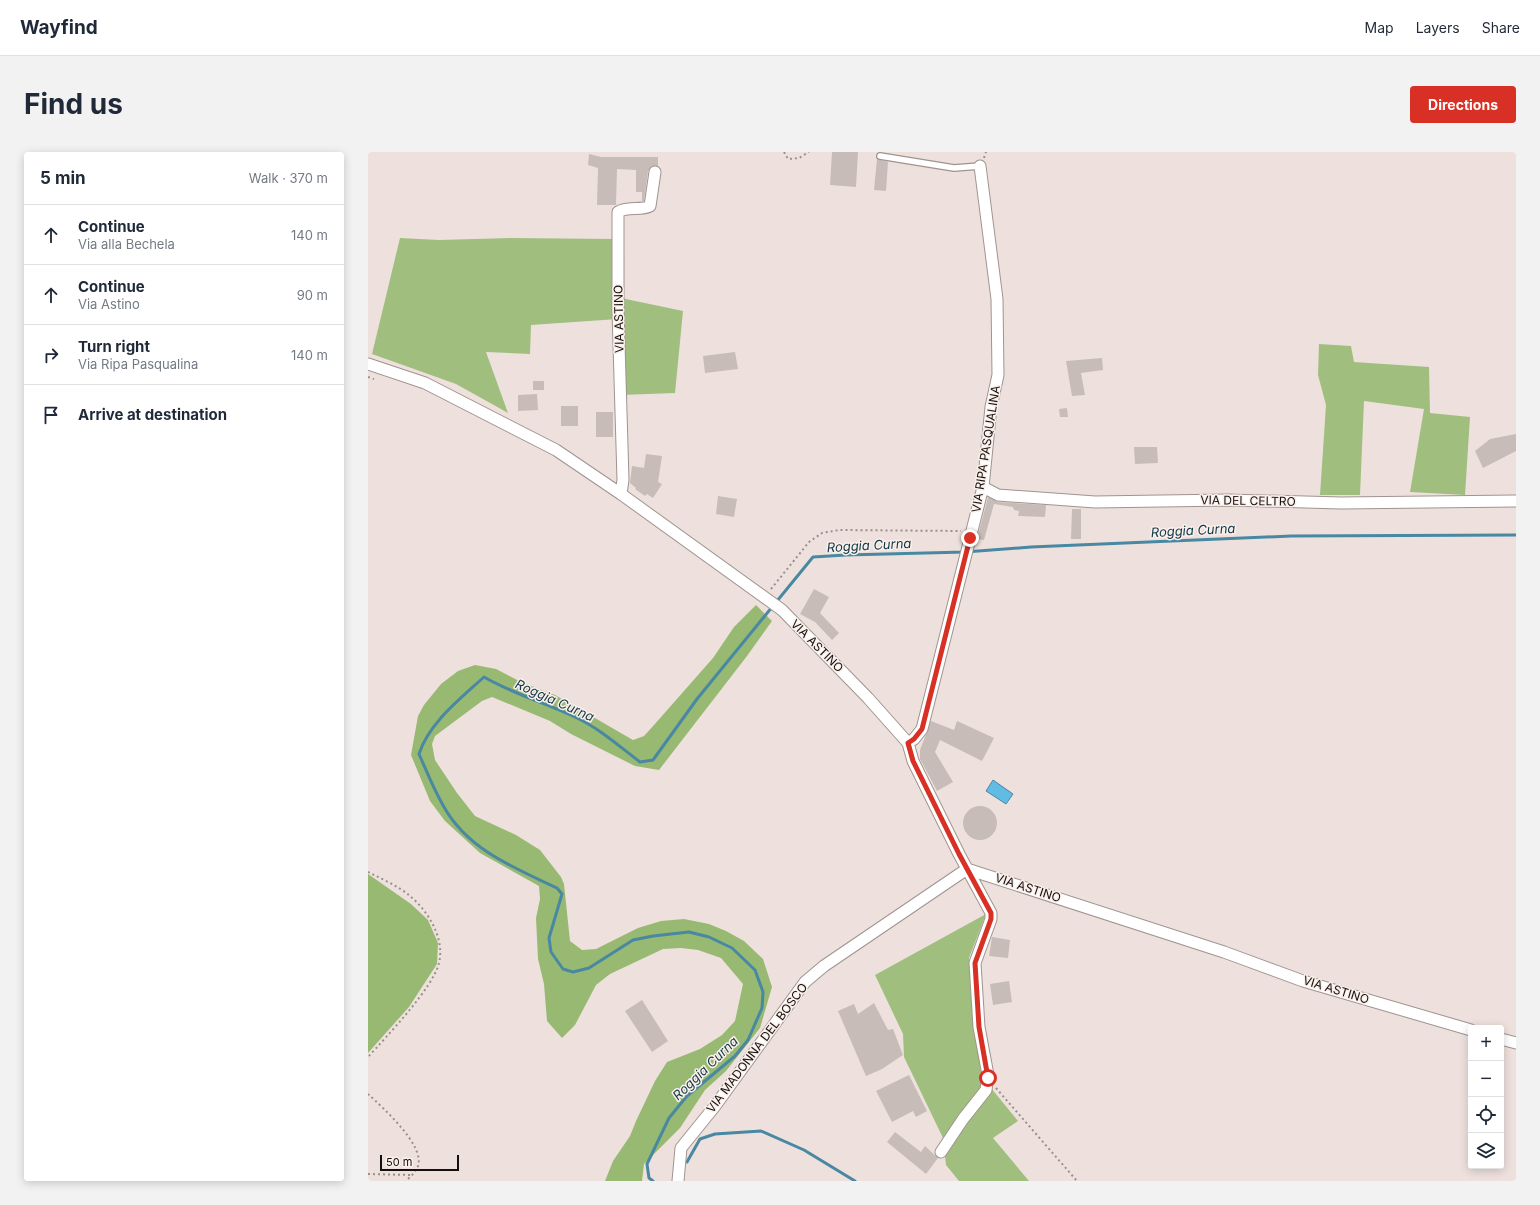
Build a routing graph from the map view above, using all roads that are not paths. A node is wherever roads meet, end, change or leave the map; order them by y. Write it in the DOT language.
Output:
graph roads {
  1 [pos="880,156"];
  2 [pos="980,166"];
  3 [pos="656,172"];
  4 [pos="368,364"];
  5 [pos="983,487"];
  6 [pos="621,494"];
  7 [pos="1516,501"];
  8 [pos="908,743"];
  9 [pos="967,869"];
  10 [pos="1468,1029"];
  11 [pos="1504,1040"];
  12 [pos="1516,1043"];
  13 [pos="941,1152"];
  14 [pos="678,1181"];
  1 -- 2 [label="lane"];
  2 -- 5 [label="street, VIA RIPA PASQUALINA"];
  3 -- 6 [label="street, VIA ASTINO"];
  4 -- 6 [label="street, VIA ASTINO"];
  5 -- 7 [label="street, VIA DEL CELTRO"];
  5 -- 8 [label="street, VIA RIPA PASQUALINA"];
  6 -- 8 [label="street, VIA ASTINO"];
  8 -- 9 [label="street, VIA ASTINO"];
  9 -- 10 [label="street, VIA ASTINO"];
  9 -- 13 [label="street"];
  9 -- 14 [label="street, VIA MADONNA DEL BOSCO"];
  11 -- 12 [label="street"];
}
